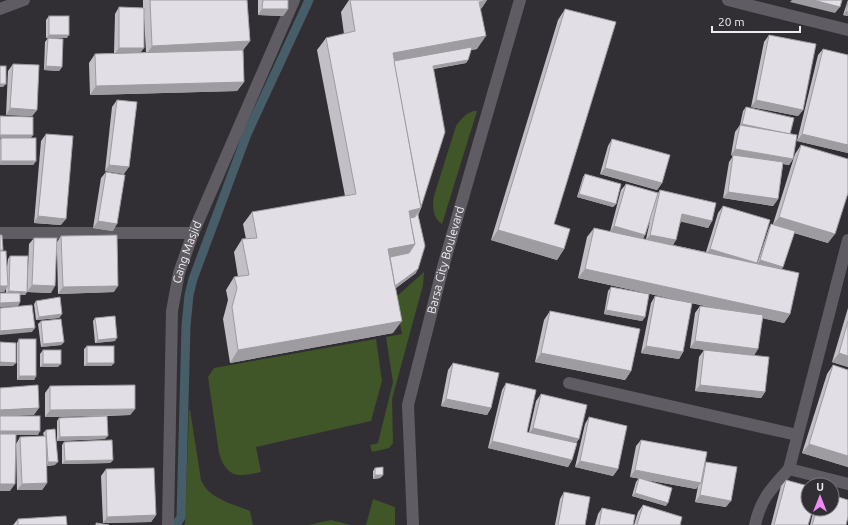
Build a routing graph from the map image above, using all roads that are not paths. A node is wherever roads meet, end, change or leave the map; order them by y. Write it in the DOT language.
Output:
graph roads {
  1 [pos="24,0"];
  2 [pos="294,0"];
  3 [pos="520,0"];
  4 [pos="728,0"];
  5 [pos="0,9"];
  6 [pos="848,30"];
  7 [pos="0,233"];
  8 [pos="193,233"];
  9 [pos="848,240"];
  10 [pos="846,255"];
  11 [pos="569,383"];
  12 [pos="797,435"];
  13 [pos="789,469"];
  14 [pos="848,484"];
  15 [pos="168,525"];
  16 [pos="413,525"];
  17 [pos="755,525"];
  1 -- 5 [label="street"];
  2 -- 8 [label="street, Gang Masjid"];
  3 -- 16 [label="street, Barsa City Boulevard"];
  4 -- 6 [label="street"];
  7 -- 8 [label="street"];
  8 -- 15 [label="street, Gang Masjid"];
  9 -- 10 [label="street"];
  10 -- 12 [label="street"];
  11 -- 12 [label="street"];
  12 -- 13 [label="street"];
  13 -- 14 [label="street"];
  13 -- 17 [label="street"];
}
